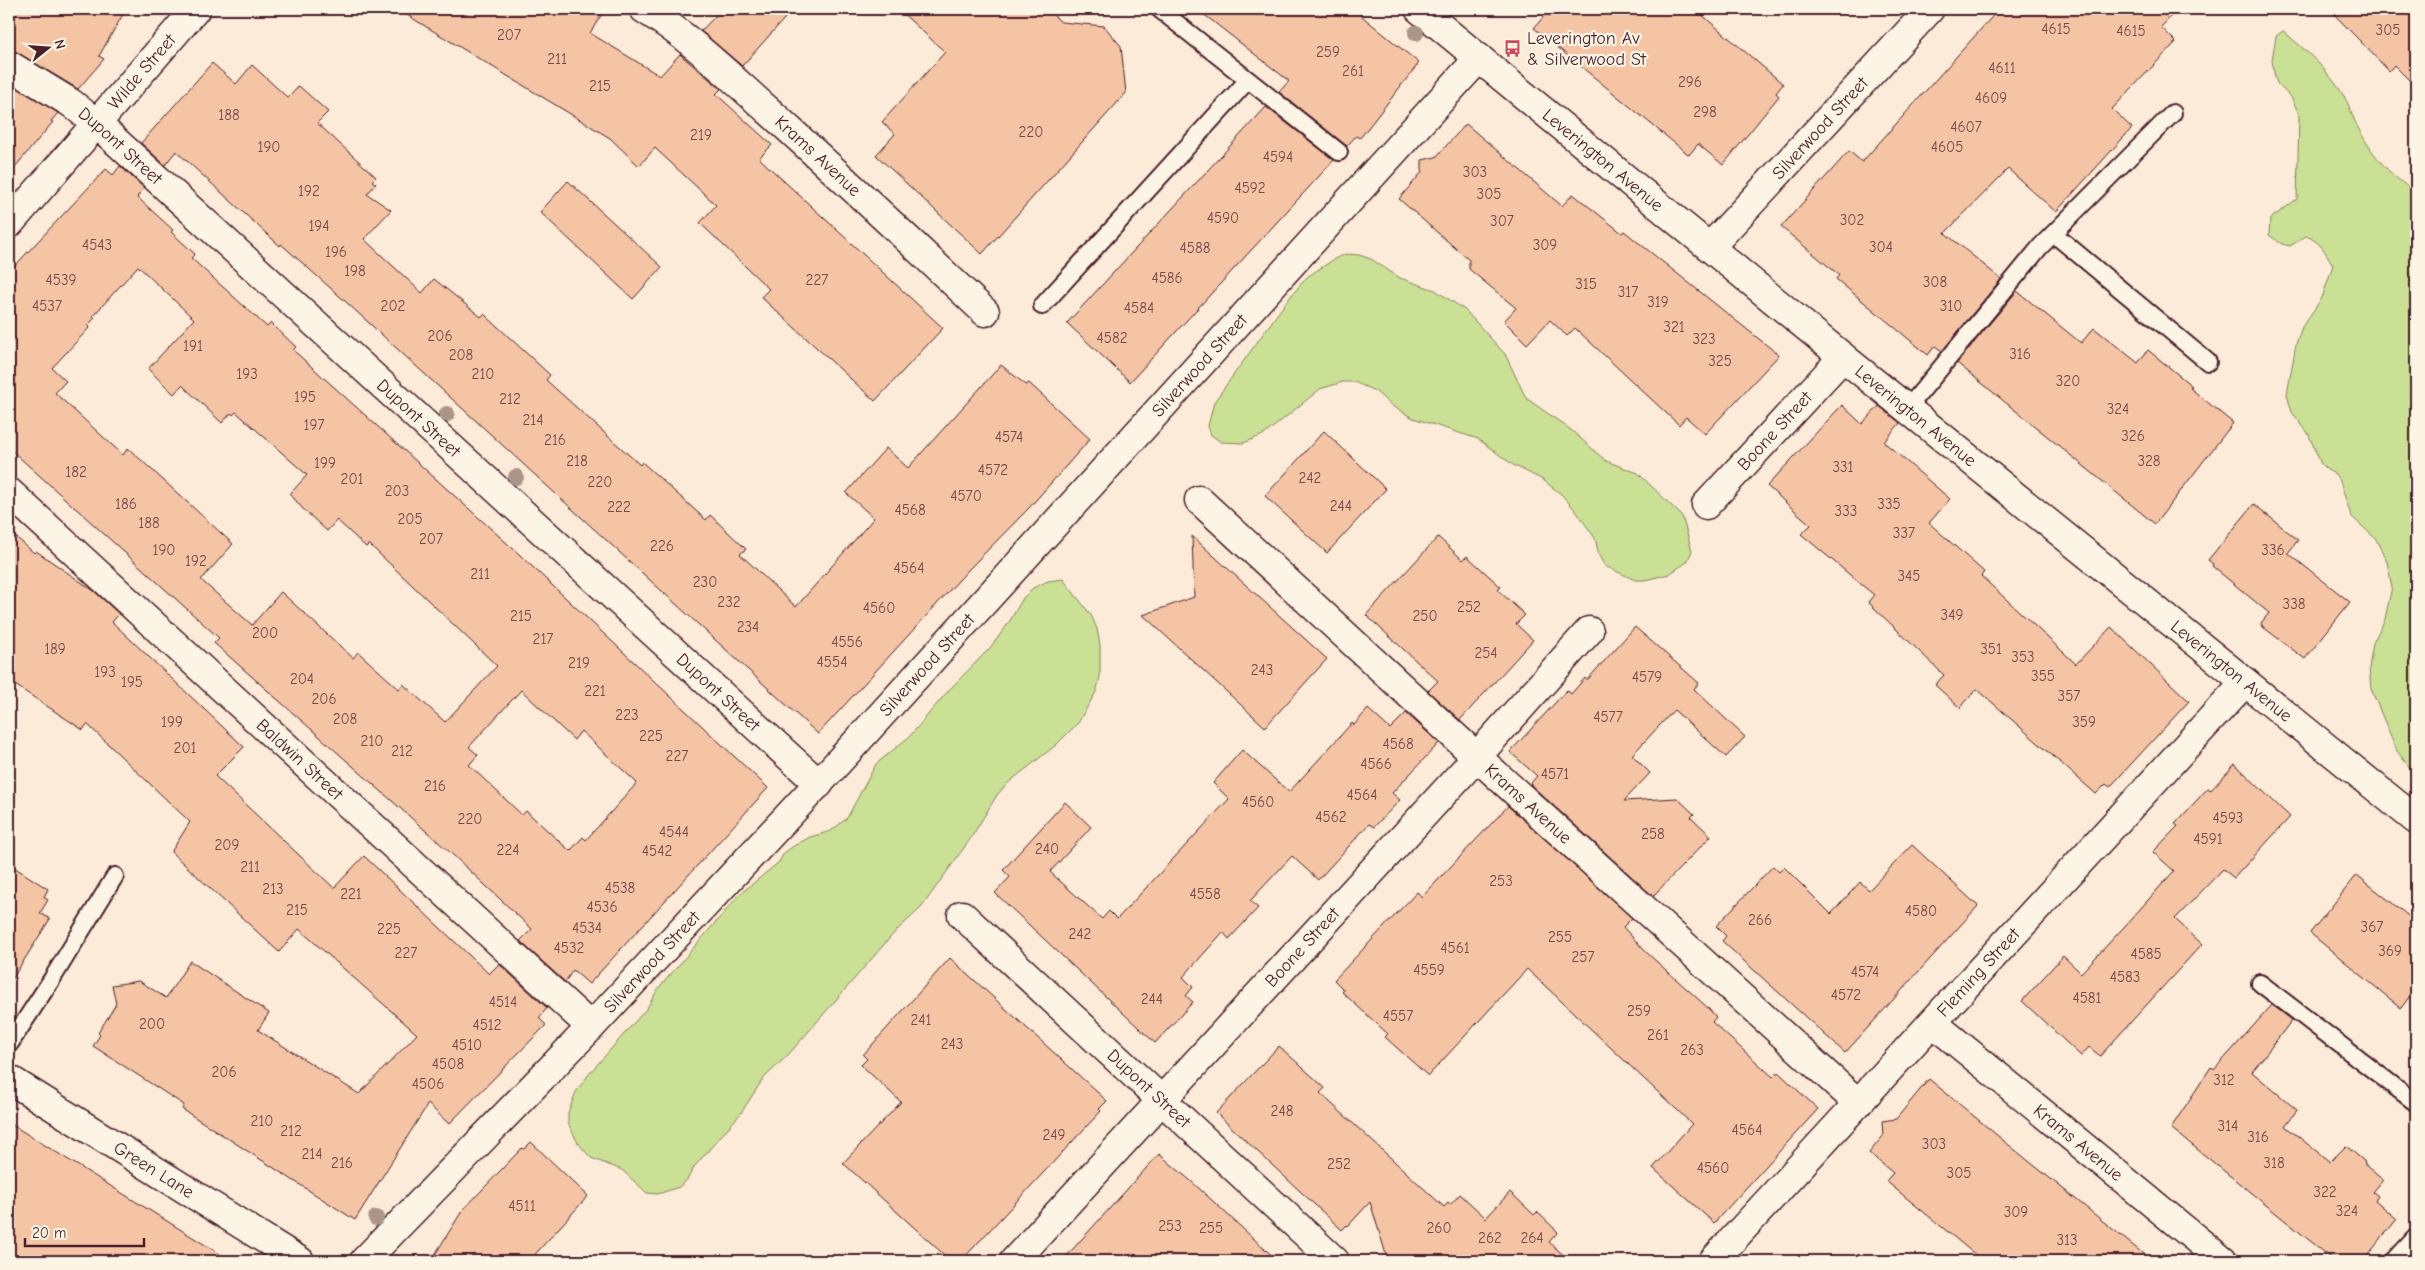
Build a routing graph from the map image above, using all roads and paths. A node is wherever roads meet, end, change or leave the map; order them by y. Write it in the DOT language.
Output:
graph roads {
  1 [pos="196,9"];
  2 [pos="644,9"];
  3 [pos="1159,9"];
  4 [pos="1419,9"];
  5 [pos="1930,9"];
  6 [pos="1479,58"];
  7 [pos="9,66"];
  8 [pos="1248,80"];
  9 [pos="2173,113"];
  10 [pos="96,123"];
  11 [pos="1339,152"];
  12 [pos="9,224"];
  13 [pos="2054,234"];
  14 [pos="1710,247"];
  15 [pos="1042,306"];
  16 [pos="985,312"];
  17 [pos="1843,356"];
  18 [pos="2208,362"];
  19 [pos="1907,409"];
  20 [pos="9,492"];
  21 [pos="1199,500"];
  22 [pos="1706,505"];
  23 [pos="1589,631"];
  24 [pos="2245,682"];
  25 [pos="1476,757"];
  26 [pos="819,784"];
  27 [pos="2416,820"];
  28 [pos="114,876"];
  29 [pos="962,915"];
  30 [pos="2260,983"];
  31 [pos="1933,1023"];
  32 [pos="591,1027"];
  33 [pos="9,1045"];
  34 [pos="9,1079"];
  35 [pos="1161,1101"];
  36 [pos="1858,1103"];
  37 [pos="2416,1103"];
  38 [pos="2416,1237"];
  39 [pos="300,1261"];
  40 [pos="364,1261"];
  41 [pos="1014,1261"];
  42 [pos="1335,1261"];
  43 [pos="1713,1261"];
  44 [pos="2224,1261"];
  45 [pos="2394,1261"];
  1 -- 10 [label="street, Wilde Street"];
  2 -- 16 [label="street, Krams Avenue"];
  3 -- 8 [label="lane"];
  4 -- 6 [label="street, Leverington Avenue"];
  5 -- 14 [label="street, Silverwood Street"];
  6 -- 14 [label="street, Leverington Avenue"];
  6 -- 26 [label="street, Silverwood Street"];
  7 -- 10 [label="street, Dupont Street"];
  8 -- 11 [label="lane"];
  8 -- 15 [label="lane"];
  9 -- 13 [label="lane"];
  10 -- 12 [label="street, Wilde Street"];
  10 -- 26 [label="street, Dupont Street"];
  13 -- 18 [label="lane"];
  13 -- 19 [label="lane"];
  14 -- 17 [label="street, Leverington Avenue"];
  17 -- 19 [label="street, Leverington Avenue"];
  17 -- 22 [label="street, Boone Street"];
  19 -- 24 [label="street, Leverington Avenue"];
  20 -- 32 [label="street, Baldwin Street"];
  21 -- 25 [label="street, Krams Avenue"];
  23 -- 25 [label="street, Boone Street"];
  24 -- 27 [label="street, Leverington Avenue"];
  24 -- 31 [label="street, Fleming Street"];
  25 -- 35 [label="street, Boone Street"];
  25 -- 36 [label="street, Krams Avenue"];
  26 -- 32 [label="street, Silverwood Street"];
  28 -- 33 [label="lane"];
  29 -- 35 [label="street, Dupont Street"];
  30 -- 37 [label="lane"];
  31 -- 36 [label="street, Fleming Street"];
  31 -- 44 [label="street, Krams Avenue"];
  32 -- 40 [label="street, Silverwood Street"];
  34 -- 39 [label="street, Green Lane"];
  35 -- 41 [label="street, Boone Street"];
  35 -- 42 [label="street, Dupont Street"];
  36 -- 43 [label="street, Fleming Street"];
  38 -- 45 [label="lane"];
}
